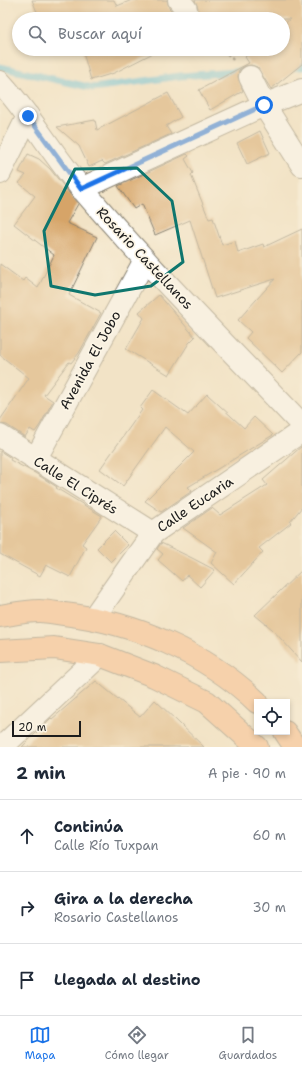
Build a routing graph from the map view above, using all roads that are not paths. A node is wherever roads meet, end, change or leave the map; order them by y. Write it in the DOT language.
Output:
graph roads {
  1 [pos="250,76"];
  2 [pos="3,85"];
  3 [pos="302,90"];
  4 [pos="264,105"];
  5 [pos="28,116"];
  6 [pos="302,165"];
  7 [pos="0,173"];
  8 [pos="81,189"];
  9 [pos="145,260"];
  10 [pos="302,425"];
  11 [pos="302,431"];
  12 [pos="0,436"];
  13 [pos="35,460"];
  14 [pos="153,533"];
  15 [pos="0,616"];
  16 [pos="94,617"];
  17 [pos="0,651"];
  18 [pos="100,655"];
  19 [pos="254,699"];
  20 [pos="287,735"];
  21 [pos="252,745"];
  22 [pos="2,747"];
  23 [pos="295,747"];
  1 -- 4 [label="street"];
  2 -- 5 [label="street, Rosario Castellanos"];
  3 -- 4 [label="street"];
  4 -- 6 [label="street"];
  4 -- 8 [label="street"];
  5 -- 7 [label="street"];
  5 -- 8 [label="street, Rosario Castellanos"];
  8 -- 9 [label="street, Rosario Castellanos"];
  9 -- 10 [label="street, Rosario Castellanos"];
  9 -- 13 [label="street, Avenida El Jobo"];
  11 -- 14 [label="street, Calle Eucaria"];
  12 -- 13 [label="street, Calle El Ciprés"];
  13 -- 14 [label="street, Calle El Ciprés"];
  14 -- 16 [label="street, Calle Eucaria"];
  15 -- 16 [label="main road"];
  16 -- 19 [label="main road"];
  17 -- 18 [label="main road"];
  18 -- 21 [label="main road"];
  18 -- 22 [label="street"];
  20 -- 23 [label="main road"];
}
